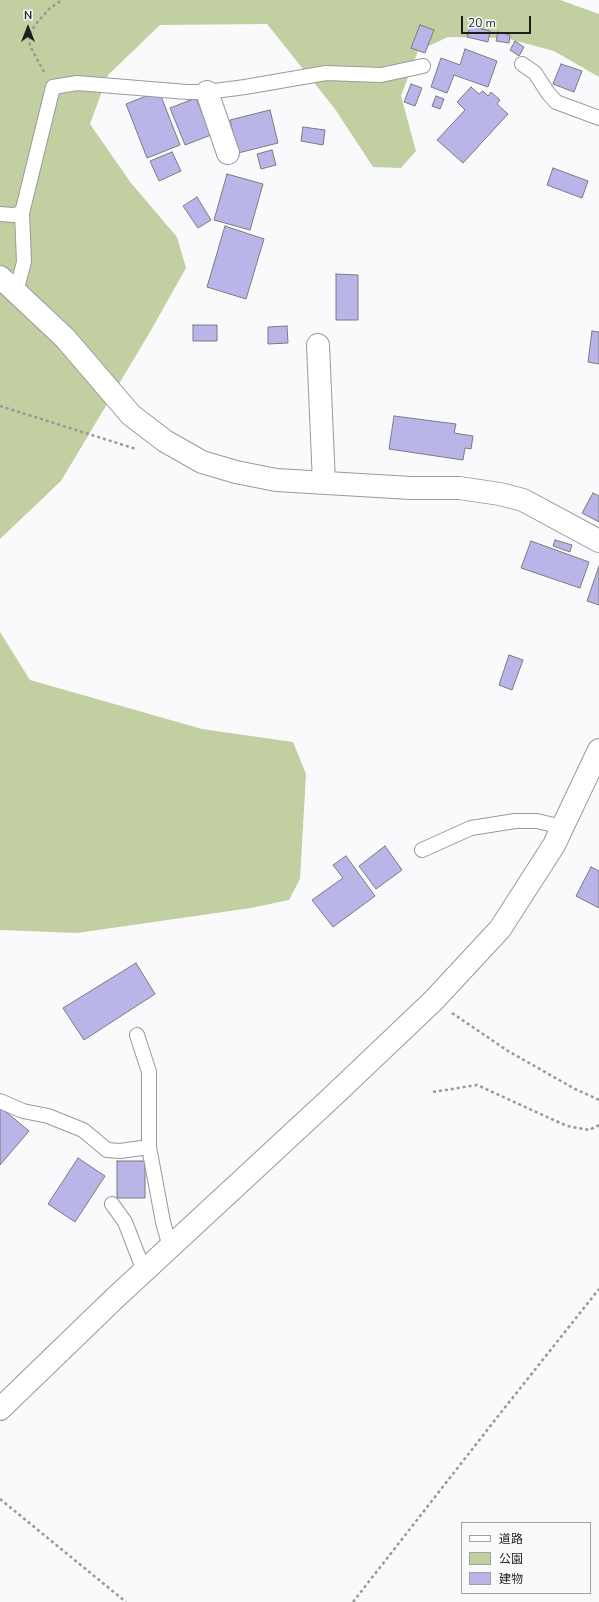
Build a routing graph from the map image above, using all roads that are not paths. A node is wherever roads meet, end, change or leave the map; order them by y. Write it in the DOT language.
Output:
graph roads {
  1 [pos="522,64"];
  2 [pos="423,66"];
  3 [pos="207,92"];
  4 [pos="599,118"];
  5 [pos="228,153"];
  6 [pos="22,213"];
  7 [pos="0,214"];
  8 [pos="0,277"];
  9 [pos="16,292"];
  10 [pos="318,345"];
  11 [pos="324,483"];
  12 [pos="599,541"];
  13 [pos="599,750"];
  14 [pos="562,827"];
  15 [pos="422,850"];
  16 [pos="137,1035"];
  17 [pos="0,1100"];
  18 [pos="149,1147"];
  19 [pos="112,1204"];
  20 [pos="170,1247"];
  21 [pos="144,1271"];
  22 [pos="0,1409"];
  1 -- 4 [label="lane"];
  2 -- 3 [label="lane"];
  3 -- 5 [label="street"];
  3 -- 6 [label="lane"];
  6 -- 7 [label="lane"];
  6 -- 9 [label="lane"];
  8 -- 9 [label="street"];
  9 -- 11 [label="street"];
  10 -- 11 [label="street"];
  11 -- 12 [label="street"];
  13 -- 14 [label="street"];
  14 -- 15 [label="lane"];
  14 -- 20 [label="street"];
  16 -- 18 [label="lane"];
  17 -- 18 [label="lane"];
  18 -- 20 [label="lane"];
  19 -- 21 [label="lane"];
  20 -- 21 [label="street"];
  21 -- 22 [label="street"];
}
